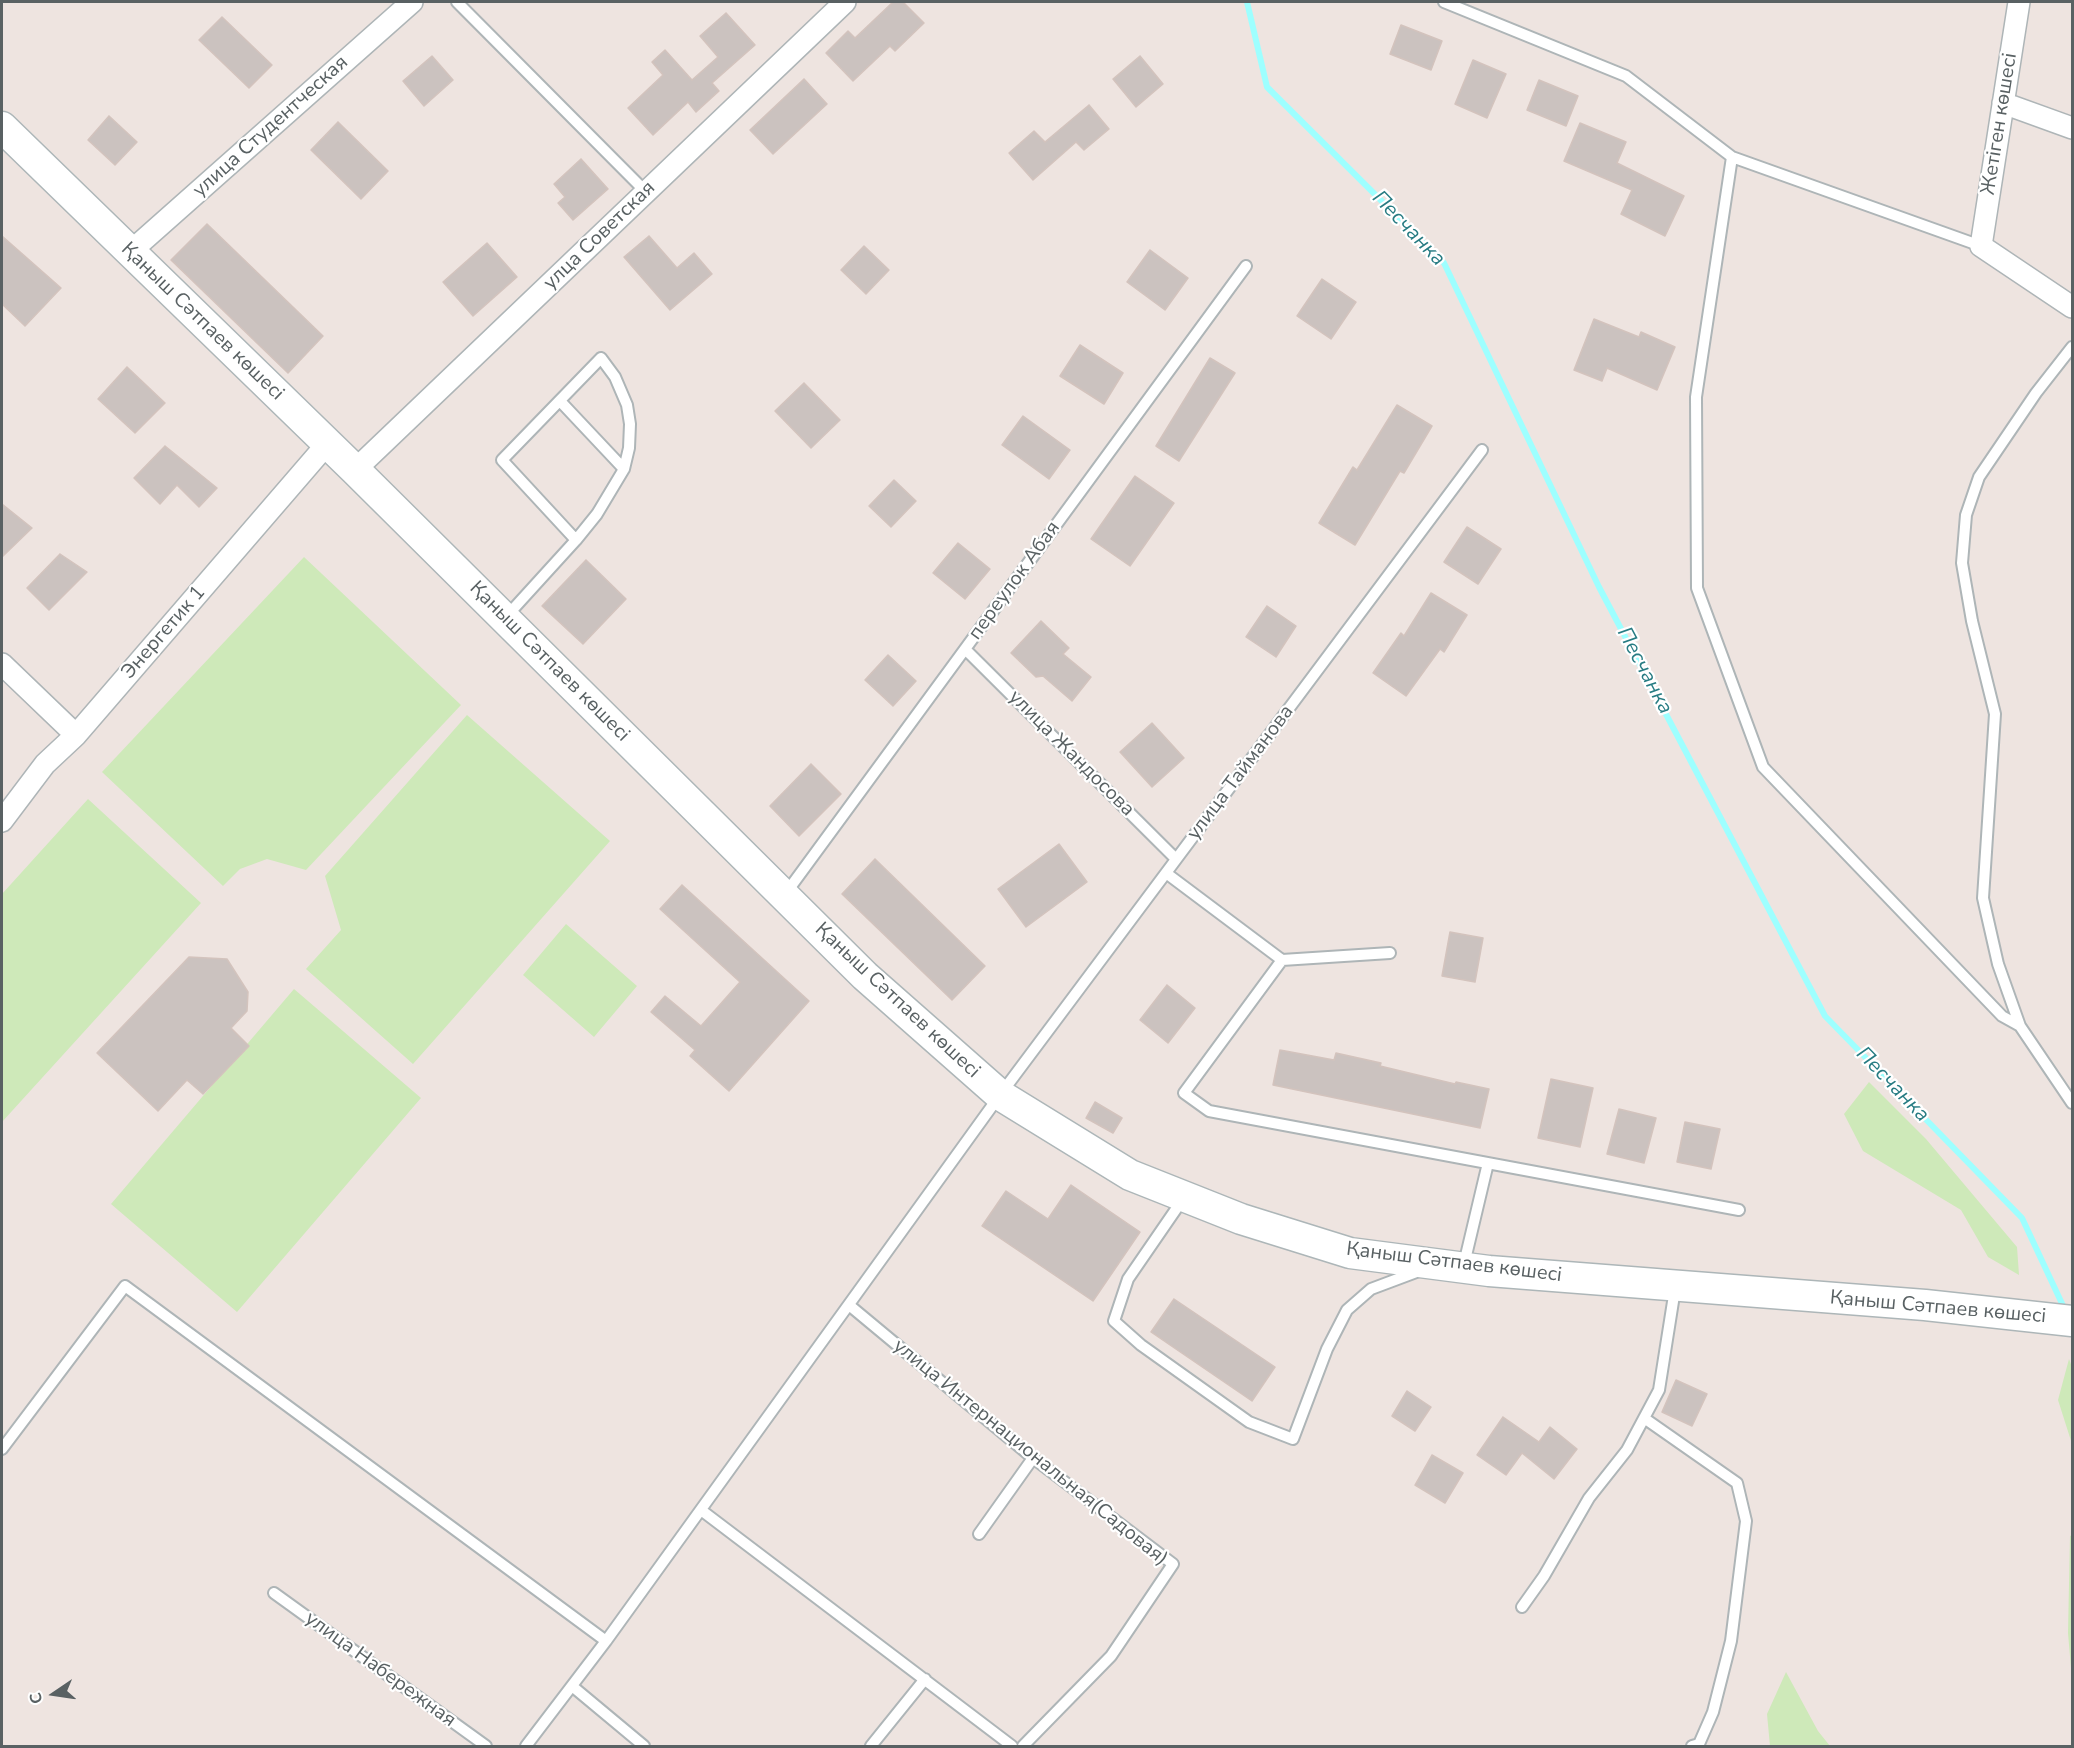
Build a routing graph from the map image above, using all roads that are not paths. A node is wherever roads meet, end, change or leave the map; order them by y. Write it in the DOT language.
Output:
graph roads {
  1 [pos="411,2"];
  2 [pos="457,2"];
  3 [pos="845,2"];
  4 [pos="1444,2"];
  5 [pos="2019,2"];
  6 [pos="2003,103"];
  7 [pos="2,127"];
  8 [pos="2073,128"];
  9 [pos="1732,157"];
  10 [pos="646,192"];
  11 [pos="1981,246"];
  12 [pos="130,252"];
  13 [pos="1246,266"];
  14 [pos="2073,307"];
  15 [pos="2073,347"];
  16 [pos="560,401"];
  17 [pos="327,444"];
  18 [pos="1482,450"];
  19 [pos="624,469"];
  20 [pos="355,471"];
  21 [pos="576,540"];
  22 [pos="505,619"];
  23 [pos="965,649"];
  24 [pos="2,664"];
  25 [pos="76,735"];
  26 [pos="2,821"];
  27 [pos="1176,859"];
  28 [pos="1166,873"];
  29 [pos="784,896"];
  30 [pos="1390,952"];
  31 [pos="1282,960"];
  32 [pos="2020,1026"];
  33 [pos="1000,1095"];
  34 [pos="2073,1103"];
  35 [pos="1488,1163"];
  36 [pos="1185,1197"];
  37 [pos="1739,1210"];
  38 [pos="1450,1266"];
  39 [pos="1675,1286"];
  40 [pos="849,1305"];
  41 [pos="2073,1321"];
  42 [pos="1644,1418"];
  43 [pos="2,1449"];
  44 [pos="1033,1458"];
  45 [pos="700,1510"];
  46 [pos="979,1534"];
  47 [pos="274,1593"];
  48 [pos="1522,1607"];
  49 [pos="606,1641"];
  50 [pos="925,1679"];
  51 [pos="572,1686"];
  52 [pos="486,1746"];
  53 [pos="526,1746"];
  54 [pos="644,1746"];
  55 [pos="871,1746"];
  56 [pos="1012,1746"];
  57 [pos="1023,1746"];
  58 [pos="1692,1746"];
  1 -- 12 [label="street, улица Студентческая"];
  2 -- 10 [label="lane"];
  3 -- 10 [label="street, улца Советская"];
  4 -- 9 [label="lane"];
  5 -- 6 [label="street, Жетіген көшесі"];
  6 -- 8 [label="street"];
  6 -- 11 [label="street, Жетіген көшесі"];
  7 -- 12 [label="street, Қаныш Сәтпаев көшесі"];
  9 -- 11 [label="lane"];
  9 -- 32 [label="lane"];
  10 -- 20 [label="street, улца Советская"];
  11 -- 14 [label="street"];
  12 -- 17 [label="street, Қаныш Сәтпаев көшесі"];
  13 -- 23 [label="lane, переулок Абая"];
  15 -- 32 [label="lane"];
  16 -- 19 [label="lane"];
  16 -- 19 [label="lane"];
  16 -- 21 [label="lane"];
  17 -- 20 [label="street, Қаныш Сәтпаев көшесі"];
  17 -- 25 [label="street, Энергетик 1"];
  18 -- 27 [label="lane, улица Тайманова"];
  19 -- 21 [label="lane"];
  20 -- 22 [label="street, Қаныш Сәтпаев көшесі"];
  21 -- 22 [label="lane"];
  22 -- 29 [label="street, Қаныш Сәтпаев көшесі"];
  23 -- 27 [label="lane, улица Жандосова"];
  23 -- 29 [label="lane, переулок Абая"];
  24 -- 25 [label="street"];
  25 -- 26 [label="street, Энергетик 1"];
  27 -- 28 [label="lane, улица Тайманова"];
  28 -- 31 [label="lane"];
  28 -- 33 [label="lane, улица Тайманова"];
  29 -- 33 [label="street, Қаныш Сәтпаев көшесі"];
  30 -- 31 [label="lane"];
  31 -- 35 [label="lane"];
  32 -- 34 [label="lane"];
  33 -- 36 [label="street, Қаныш Сәтпаев көшесі"];
  33 -- 40 [label="lane, улица Тайманова"];
  35 -- 37 [label="lane"];
  35 -- 38 [label="lane"];
  36 -- 38 [label="street, Қаныш Сәтпаев көшесі"];
  36 -- 38 [label="lane"];
  38 -- 39 [label="street, Қаныш Сәтпаев көшесі"];
  39 -- 41 [label="street, Қаныш Сәтпаев көшесі"];
  39 -- 42 [label="lane"];
  40 -- 44 [label="lane, улица Интернациональная(Садовая)"];
  40 -- 45 [label="lane, улица Тайманова"];
  42 -- 48 [label="lane"];
  42 -- 58 [label="lane"];
  43 -- 49 [label="lane"];
  44 -- 46 [label="lane"];
  44 -- 57 [label="lane, улица Интернациональная(Садовая)"];
  45 -- 49 [label="lane, улица Тайманова"];
  45 -- 50 [label="lane"];
  47 -- 52 [label="lane, улица Набережная"];
  49 -- 51 [label="lane"];
  50 -- 55 [label="lane"];
  50 -- 56 [label="lane"];
  51 -- 53 [label="lane"];
  51 -- 54 [label="lane"];
}
